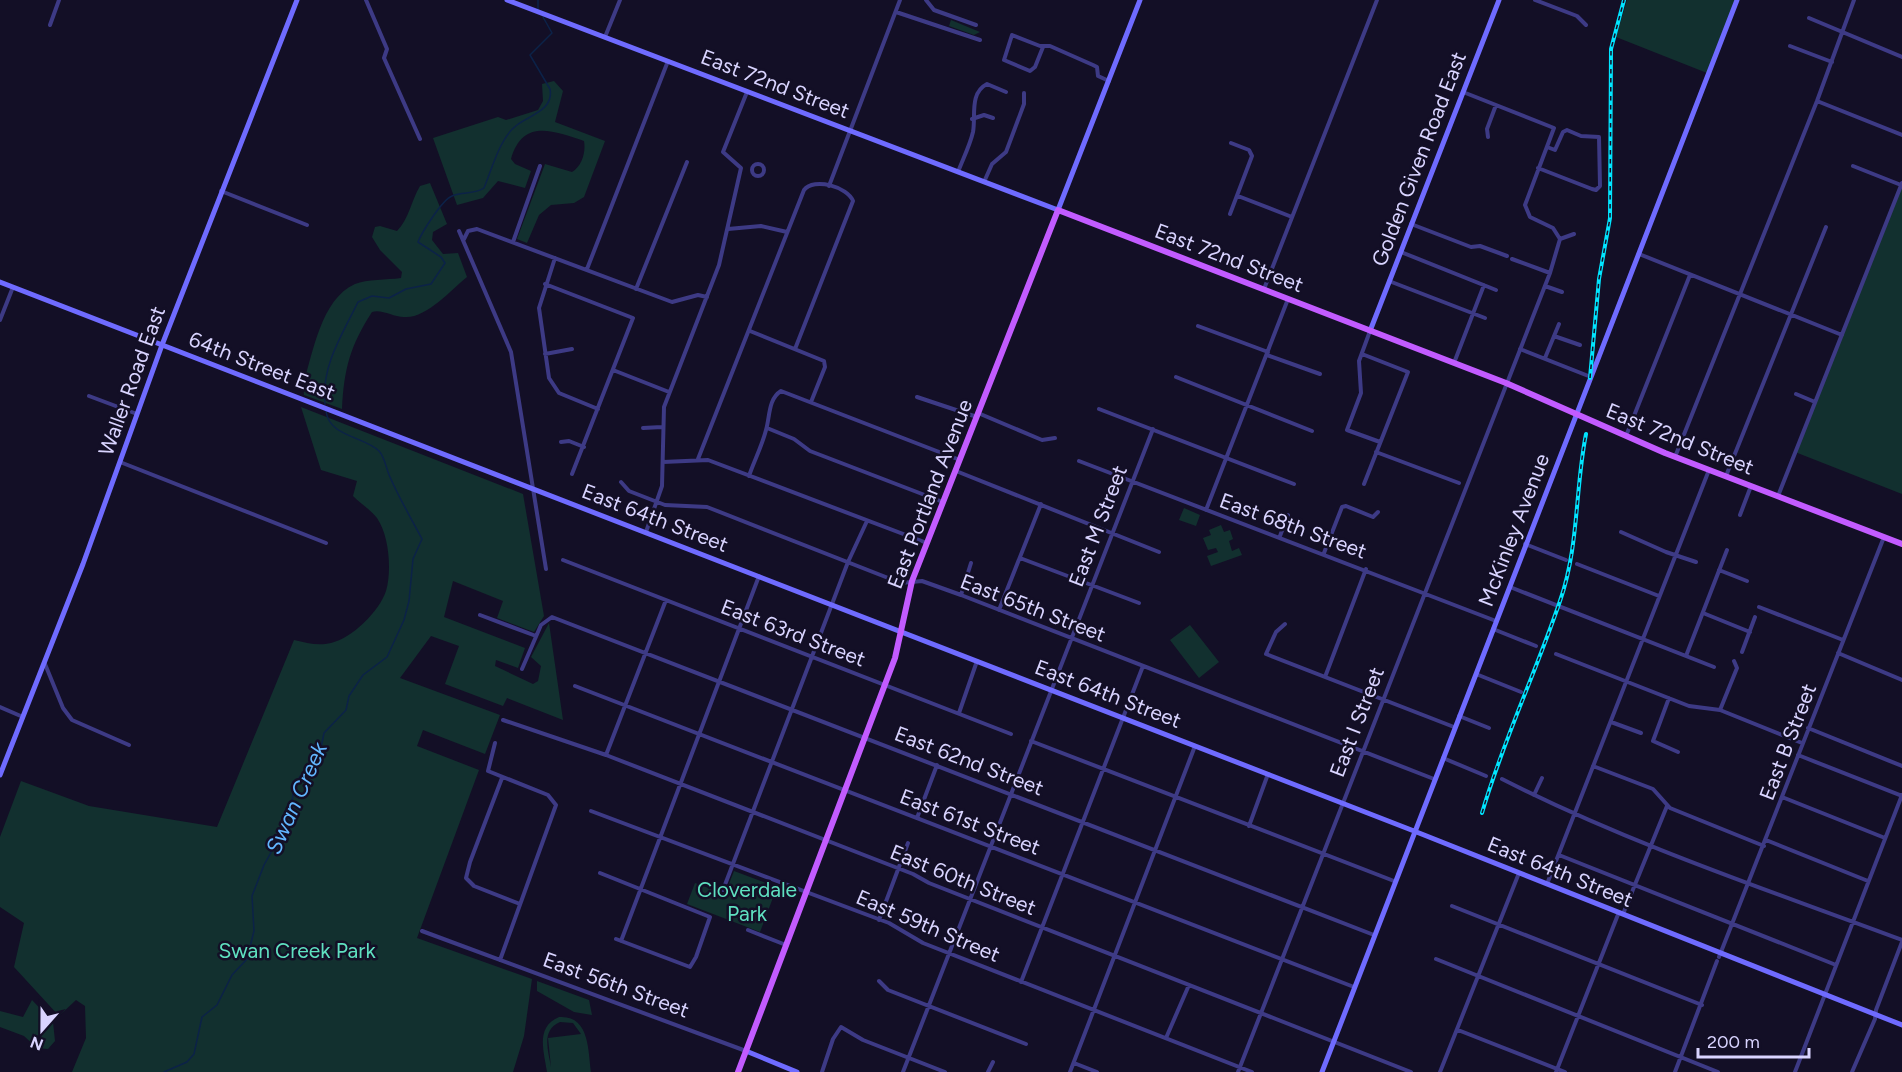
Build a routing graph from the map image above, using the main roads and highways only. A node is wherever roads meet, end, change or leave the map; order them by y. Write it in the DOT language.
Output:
graph roads {
  1 [pos="1058,210"];
  2 [pos="1902,544"];
  3 [pos="738,1072"];
  1 -- 2 [label="main road, East 72nd Street"];
  1 -- 3 [label="main road, East Portland Avenue"];
}
